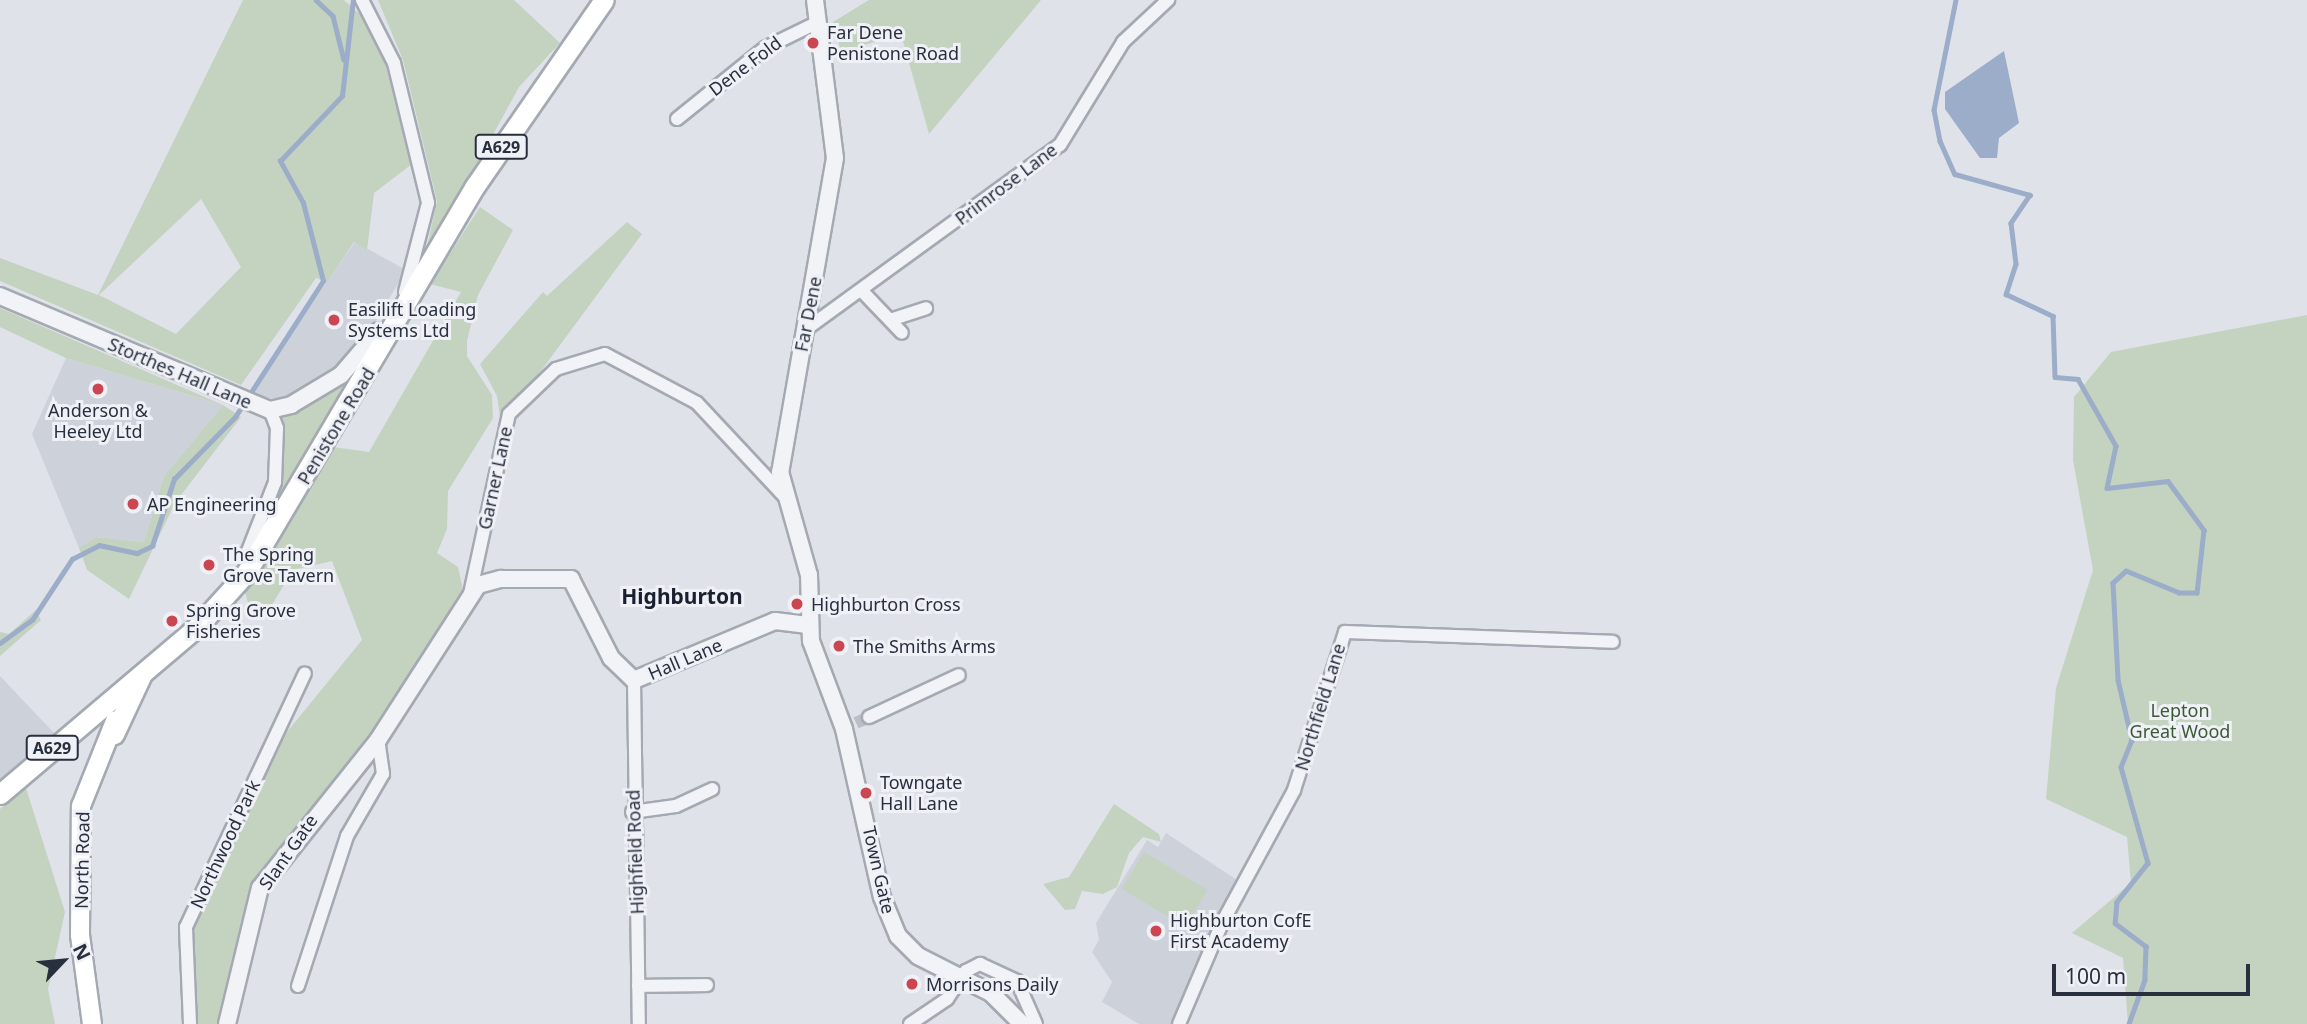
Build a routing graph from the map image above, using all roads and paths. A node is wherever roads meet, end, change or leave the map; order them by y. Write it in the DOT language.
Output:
graph roads {
  1 [pos="604,0"];
  2 [pos="815,0"];
  3 [pos="1168,0"];
  4 [pos="364,2"];
  5 [pos="818,22"];
  6 [pos="677,119"];
  7 [pos="860,290"];
  8 [pos="0,296"];
  9 [pos="411,303"];
  10 [pos="926,308"];
  11 [pos="890,320"];
  12 [pos="805,330"];
  13 [pos="902,333"];
  14 [pos="265,408"];
  15 [pos="783,495"];
  16 [pos="250,566"];
  17 [pos="470,594"];
  18 [pos="810,625"];
  19 [pos="1613,642"];
  20 [pos="143,673"];
  21 [pos="305,673"];
  22 [pos="959,675"];
  23 [pos="634,680"];
  24 [pos="106,705"];
  25 [pos="869,717"];
  26 [pos="114,734"];
  27 [pos="377,740"];
  28 [pos="712,789"];
  29 [pos="0,794"];
  30 [pos="632,812"];
  31 [pos="962,977"];
  32 [pos="707,985"];
  33 [pos="298,986"];
  34 [pos="638,986"];
  35 [pos="92,1024"];
  36 [pos="190,1024"];
  37 [pos="227,1024"];
  38 [pos="639,1024"];
  39 [pos="910,1024"];
  40 [pos="1022,1024"];
  41 [pos="1036,1024"];
  42 [pos="1179,1024"];
  1 -- 9 [label="highway, Penistone Road / A629"];
  2 -- 5 [label="street, Far Dene"];
  3 -- 7 [label="street, Primrose Lane"];
  4 -- 9 [label="street"];
  5 -- 6 [label="street, Dene Fold"];
  5 -- 12 [label="street, Far Dene"];
  7 -- 11 [label="street"];
  7 -- 12 [label="street, Primrose Lane"];
  8 -- 14 [label="street, Storthes Hall Lane"];
  9 -- 14 [label="street, Storthes Hall Lane"];
  9 -- 16 [label="highway, Penistone Road / A629"];
  10 -- 11 [label="street"];
  11 -- 13 [label="street"];
  12 -- 15 [label="street, Far Dene"];
  14 -- 16 [label="street"];
  15 -- 17 [label="street, Garner Lane"];
  15 -- 18 [label="street, Far Dene"];
  16 -- 20 [label="highway, Penistone Road / A629"];
  17 -- 23 [label="street, Hall Lane"];
  17 -- 27 [label="street, Slant Gate"];
  18 -- 23 [label="street, Hall Lane"];
  18 -- 31 [label="street, Town Gate"];
  19 -- 42 [label="street, Northfield Lane"];
  20 -- 24 [label="highway, Penistone Road / A629"];
  20 -- 26 [label="highway"];
  21 -- 36 [label="street, Northwood Park"];
  22 -- 25 [label="street"];
  23 -- 30 [label="street, Highfield Road"];
  24 -- 26 [label="main road"];
  24 -- 29 [label="highway, Penistone Road / A629"];
  26 -- 35 [label="main road, North Road"];
  27 -- 33 [label="street"];
  27 -- 37 [label="street, Slant Gate"];
  28 -- 30 [label="street"];
  30 -- 34 [label="street, Highfield Road"];
  31 -- 39 [label="street"];
  31 -- 40 [label="street, Town Gate"];
  31 -- 41 [label="street"];
  32 -- 34 [label="street"];
  34 -- 38 [label="street, Highfield Road"];
}
